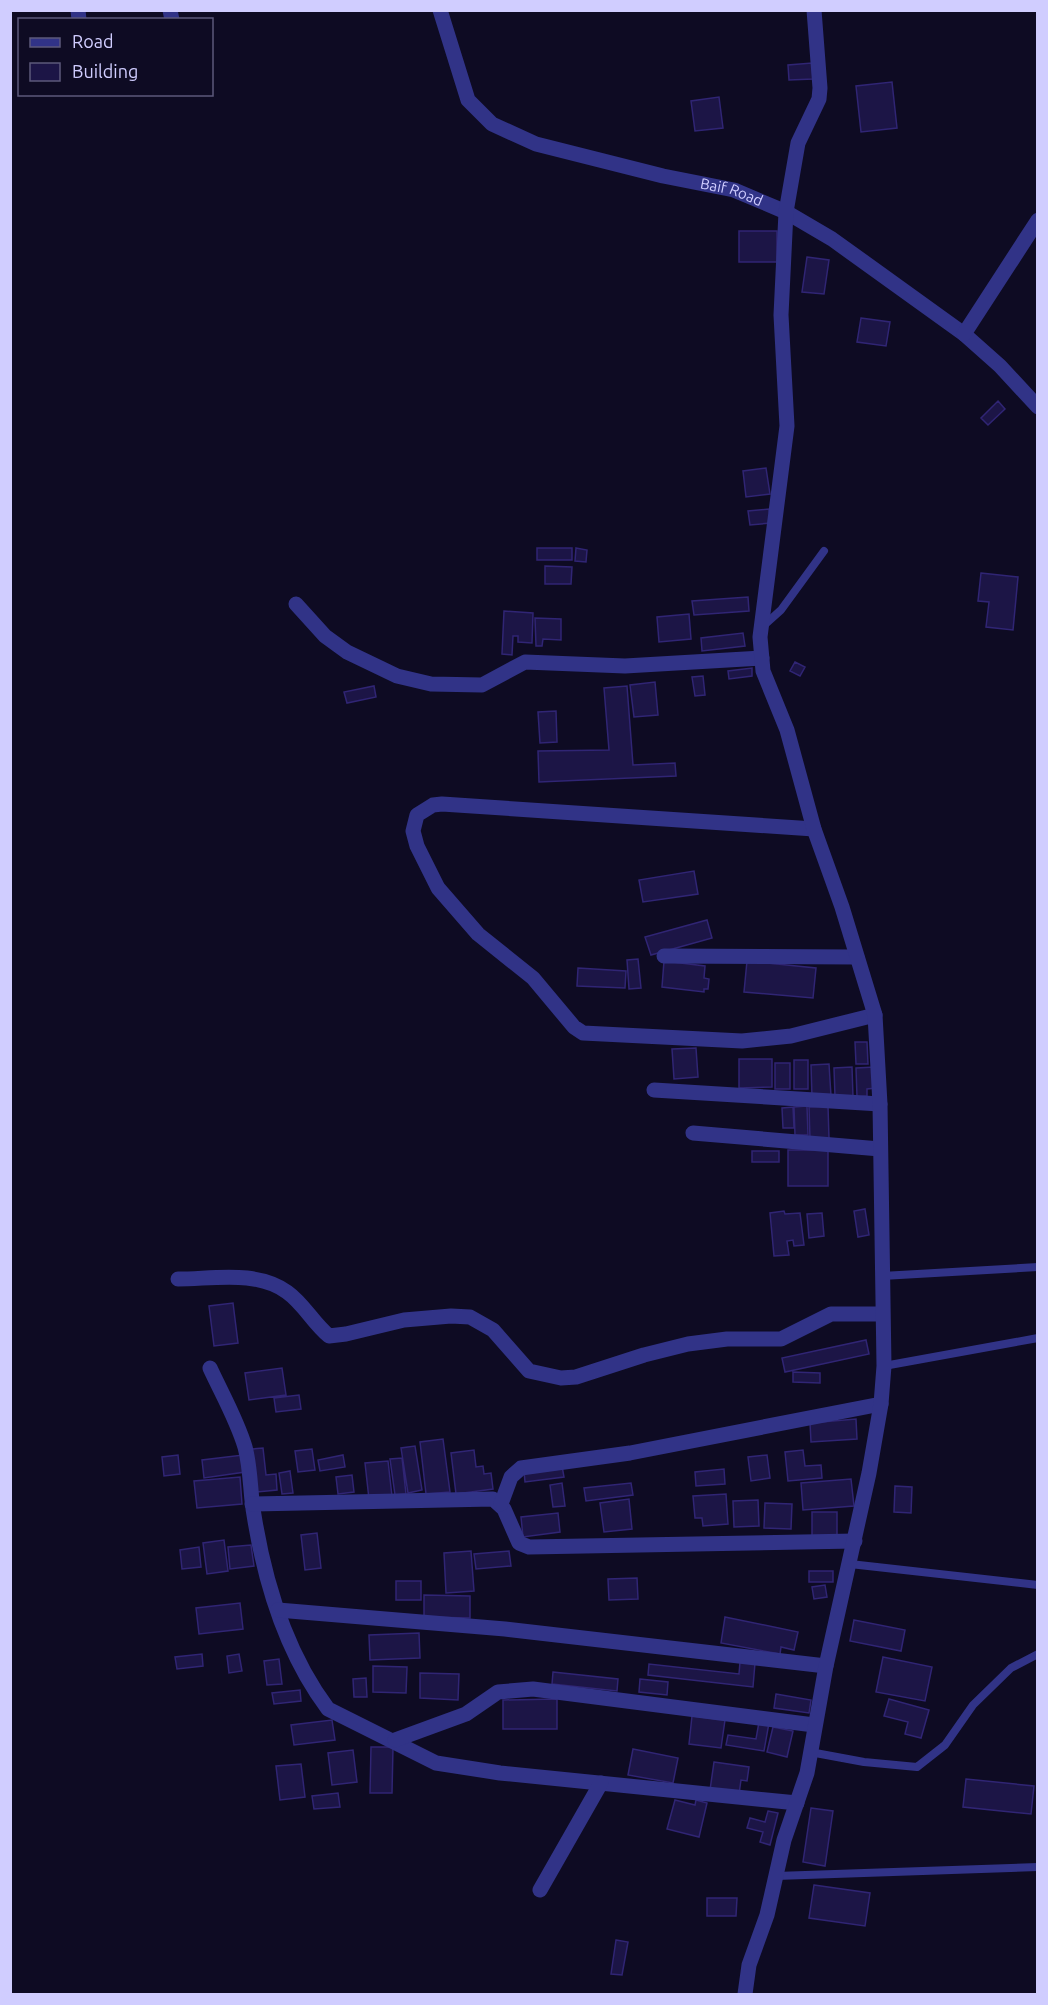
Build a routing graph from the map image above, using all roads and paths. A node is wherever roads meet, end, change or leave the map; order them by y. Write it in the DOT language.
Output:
graph roads {
  1 [pos="440,10"];
  2 [pos="814,10"];
  3 [pos="786,212"];
  4 [pos="1038,220"];
  5 [pos="964,334"];
  6 [pos="1038,407"];
  7 [pos="824,551"];
  8 [pos="296,604"];
  9 [pos="760,629"];
  10 [pos="762,658"];
  11 [pos="814,829"];
  12 [pos="664,956"];
  13 [pos="857,957"];
  14 [pos="875,1015"];
  15 [pos="654,1090"];
  16 [pos="880,1104"];
  17 [pos="693,1133"];
  18 [pos="880,1149"];
  19 [pos="1038,1267"];
  20 [pos="882,1276"];
  21 [pos="178,1279"];
  22 [pos="882,1314"];
  23 [pos="1038,1338"];
  24 [pos="884,1366"];
  25 [pos="210,1368"];
  26 [pos="881,1404"];
  27 [pos="252,1504"];
  28 [pos="501,1504"];
  29 [pos="855,1541"];
  30 [pos="850,1564"];
  31 [pos="1038,1586"];
  32 [pos="278,1610"];
  33 [pos="1038,1654"];
  34 [pos="826,1666"];
  35 [pos="814,1725"];
  36 [pos="395,1740"];
  37 [pos="810,1752"];
  38 [pos="601,1783"];
  39 [pos="797,1803"];
  40 [pos="1038,1867"];
  41 [pos="776,1876"];
  42 [pos="540,1890"];
  43 [pos="744,1995"];
  1 -- 3 [label="street, Baif Road"];
  2 -- 3 [label="street"];
  3 -- 5 [label="street, Baif Road"];
  3 -- 9 [label="street"];
  4 -- 5 [label="street"];
  5 -- 6 [label="street, Baif Road"];
  7 -- 9 [label="lane"];
  8 -- 10 [label="street"];
  9 -- 10 [label="street"];
  10 -- 11 [label="street"];
  11 -- 13 [label="street"];
  11 -- 14 [label="street"];
  12 -- 13 [label="street"];
  13 -- 14 [label="street"];
  14 -- 16 [label="street"];
  15 -- 16 [label="street"];
  16 -- 18 [label="street"];
  17 -- 18 [label="street"];
  18 -- 20 [label="street"];
  19 -- 20 [label="lane"];
  20 -- 22 [label="street"];
  21 -- 22 [label="street"];
  22 -- 24 [label="street"];
  23 -- 24 [label="lane"];
  24 -- 26 [label="street"];
  25 -- 27 [label="street"];
  26 -- 28 [label="street"];
  26 -- 29 [label="street"];
  27 -- 28 [label="street"];
  27 -- 32 [label="street"];
  28 -- 29 [label="street"];
  29 -- 30 [label="street"];
  30 -- 31 [label="lane"];
  30 -- 34 [label="street"];
  32 -- 34 [label="street"];
  32 -- 36 [label="street"];
  33 -- 37 [label="lane"];
  34 -- 35 [label="street"];
  35 -- 36 [label="street"];
  35 -- 37 [label="street"];
  36 -- 38 [label="street"];
  37 -- 39 [label="street"];
  38 -- 39 [label="street"];
  38 -- 42 [label="street"];
  39 -- 41 [label="street"];
  40 -- 41 [label="lane"];
  41 -- 43 [label="street"];
}
